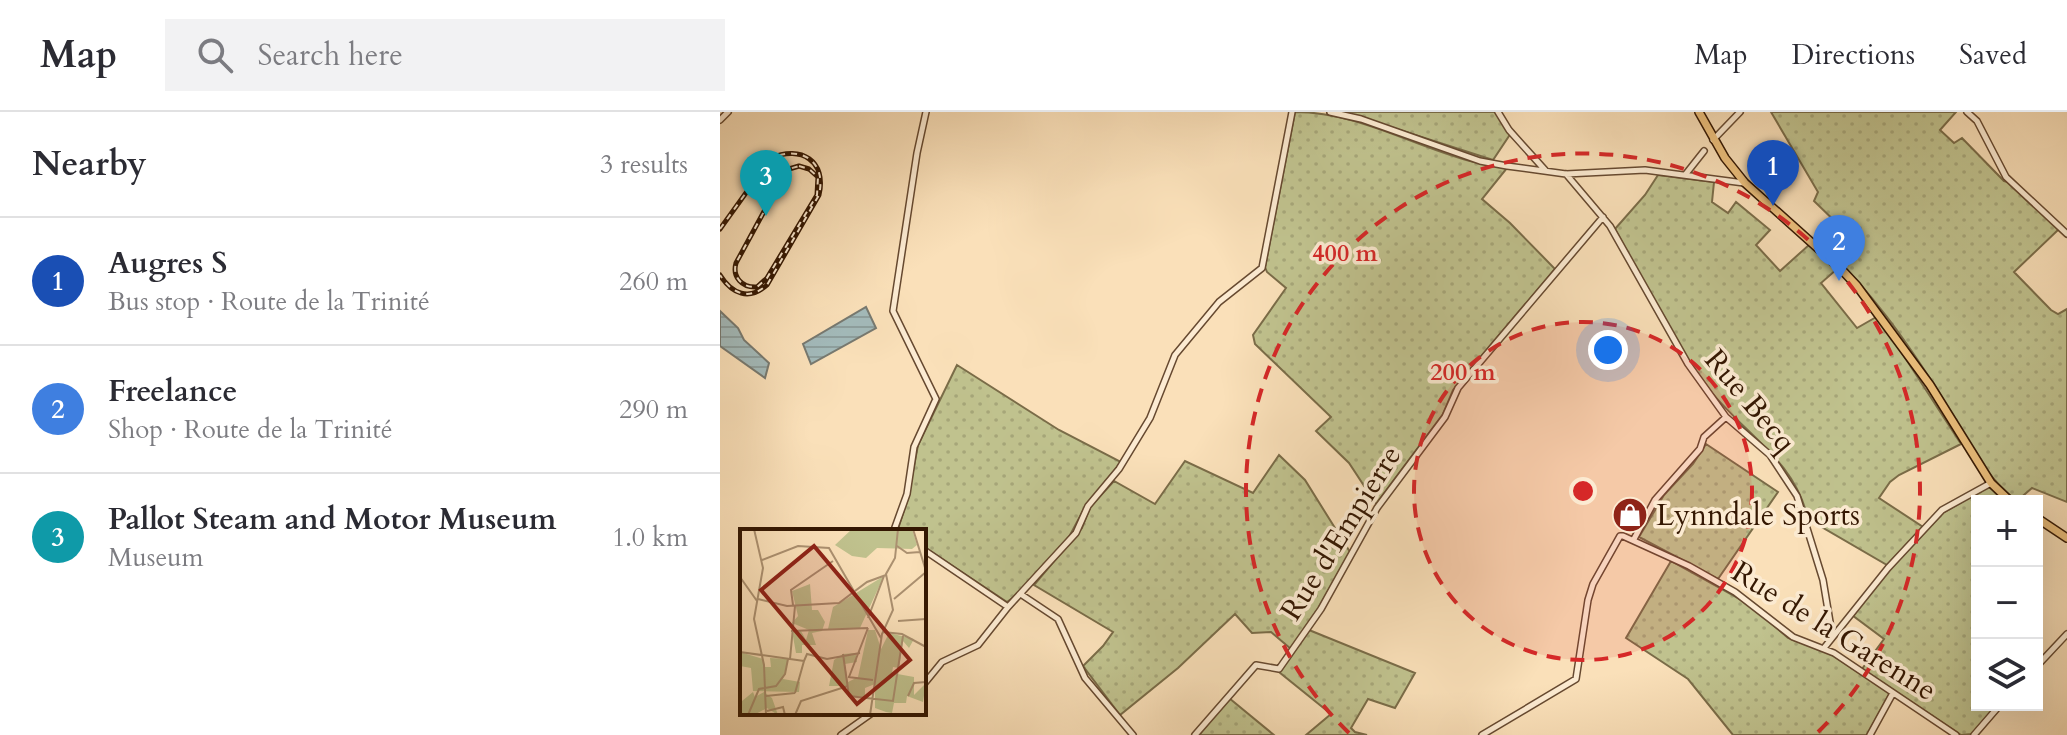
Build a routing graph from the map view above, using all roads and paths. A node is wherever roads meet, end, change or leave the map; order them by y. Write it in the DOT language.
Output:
graph roads {
  1 [pos="728,112"];
  2 [pos="926,112"];
  3 [pos="1292,112"];
  4 [pos="1330,112"];
  5 [pos="1498,112"];
  6 [pos="1699,112"];
  7 [pos="1740,112"];
  8 [pos="1967,112"];
  9 [pos="720,120"];
  10 [pos="1713,140"];
  11 [pos="1704,151"];
  12 [pos="1545,170"];
  13 [pos="1566,174"];
  14 [pos="1684,176"];
  15 [pos="1745,183"];
  16 [pos="1603,217"];
  17 [pos="2067,234"];
  18 [pos="1726,417"];
  19 [pos="1991,483"];
  20 [pos="2004,495"];
  21 [pos="2043,522"];
  22 [pos="895,529"];
  23 [pos="2067,538"];
  24 [pos="1634,539"];
  25 [pos="926,551"];
  26 [pos="1022,595"];
  27 [pos="1008,607"];
  28 [pos="1832,634"];
  29 [pos="2067,634"];
  30 [pos="1824,648"];
  31 [pos="2043,660"];
  32 [pos="926,682"];
  33 [pos="1893,693"];
  34 [pos="1995,711"];
  35 [pos="869,715"];
  36 [pos="841,735"];
  37 [pos="1133,735"];
  38 [pos="1195,735"];
  39 [pos="1482,735"];
  40 [pos="1870,735"];
  41 [pos="1956,735"];
  42 [pos="1974,735"];
  1 -- 9 [label="street"];
  2 -- 22 [label="street"];
  3 -- 26 [label="street"];
  4 -- 12 [label="street"];
  5 -- 12 [label="street"];
  6 -- 10 [label="main road"];
  7 -- 10 [label="street"];
  8 -- 17 [label="street"];
  10 -- 15 [label="main road"];
  11 -- 14 [label="street"];
  12 -- 13 [label="street"];
  13 -- 14 [label="street"];
  13 -- 16 [label="street, Rue Becq"];
  14 -- 15 [label="street"];
  15 -- 19 [label="main road"];
  16 -- 18 [label="street, Rue Becq"];
  16 -- 38 [label="street, Rue d'Empierre"];
  18 -- 24 [label="street"];
  18 -- 28 [label="street, Rue Becq"];
  19 -- 20 [label="main road"];
  19 -- 28 [label="street"];
  21 -- 23 [label="main road"];
  24 -- 30 [label="street, Rue de la Garenne"];
  24 -- 39 [label="street"];
  25 -- 27 [label="street"];
  26 -- 27 [label="street"];
  26 -- 37 [label="street"];
  27 -- 32 [label="street"];
  28 -- 30 [label="street"];
  29 -- 31 [label="street"];
  30 -- 33 [label="street, Rue de la Garenne"];
  33 -- 40 [label="street"];
  33 -- 41 [label="street, Rue de la Garenne"];
  34 -- 42 [label="street"];
  35 -- 36 [label="street"];
}
